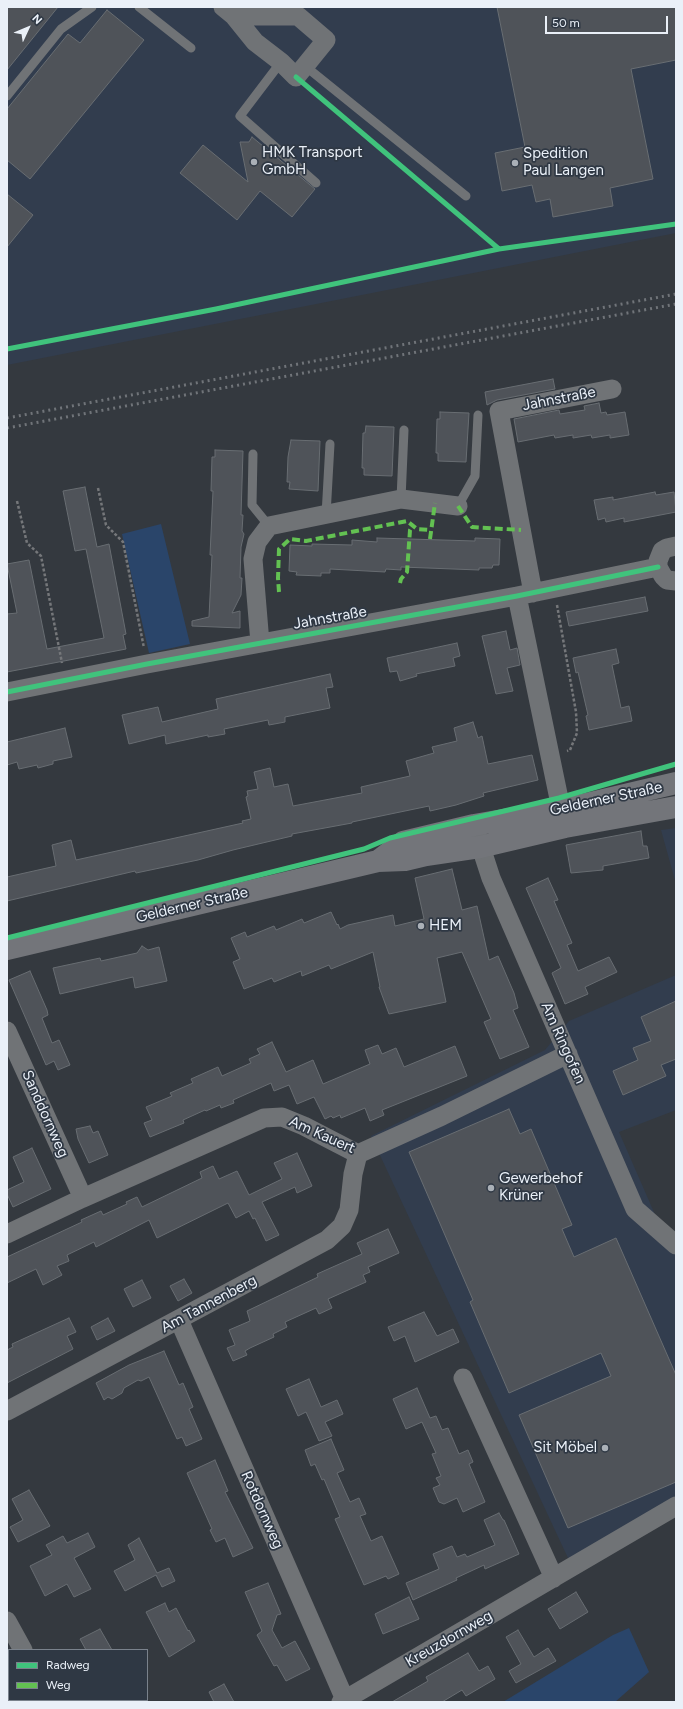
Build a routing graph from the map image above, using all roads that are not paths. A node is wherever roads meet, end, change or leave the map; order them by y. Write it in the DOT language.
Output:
graph roads {
  1 [pos="92,7"];
  2 [pos="138,7"];
  3 [pos="228,11"];
  4 [pos="275,12"];
  5 [pos="191,48"];
  6 [pos="281,62"];
  7 [pos="305,66"];
  8 [pos="7,96"];
  9 [pos="316,183"];
  10 [pos="466,196"];
  11 [pos="612,389"];
  12 [pos="478,415"];
  13 [pos="404,430"];
  14 [pos="330,444"];
  15 [pos="253,454"];
  16 [pos="401,499"];
  17 [pos="458,506"];
  18 [pos="326,515"];
  19 [pos="269,526"];
  20 [pos="676,546"];
  21 [pos="658,567"];
  22 [pos="676,581"];
  23 [pos="525,594"];
  24 [pos="260,643"];
  25 [pos="7,692"];
  26 [pos="676,783"];
  27 [pos="676,807"];
  28 [pos="563,818"];
  29 [pos="474,825"];
  30 [pos="480,847"];
  31 [pos="378,861"];
  32 [pos="7,949"];
  33 [pos="7,1031"];
  34 [pos="568,1054"];
  35 [pos="358,1154"];
  36 [pos="83,1198"];
  37 [pos="7,1234"];
  38 [pos="676,1245"];
  39 [pos="180,1320"];
  40 [pos="463,1378"];
  41 [pos="7,1411"];
  42 [pos="676,1506"];
  43 [pos="554,1578"];
  44 [pos="7,1621"];
  45 [pos="22,1649"];
  46 [pos="344,1701"];
  1 -- 8 [label="lane"];
  2 -- 5 [label="lane"];
  3 -- 4 [label="street"];
  3 -- 6 [label="street"];
  4 -- 7 [label="street"];
  6 -- 7 [label="street"];
  6 -- 9 [label="lane"];
  7 -- 10 [label="lane"];
  11 -- 23 [label="street, Jahnstraße"];
  12 -- 17 [label="lane"];
  13 -- 16 [label="lane"];
  14 -- 18 [label="lane"];
  15 -- 19 [label="lane"];
  16 -- 17 [label="street"];
  16 -- 18 [label="street"];
  18 -- 19 [label="street"];
  19 -- 24 [label="street"];
  20 -- 21 [label="street"];
  21 -- 22 [label="street"];
  21 -- 23 [label="street, Jahnstraße"];
  23 -- 24 [label="street, Jahnstraße"];
  23 -- 28 [label="street, Jahnstraße"];
  24 -- 25 [label="street, Jahnstraße"];
  26 -- 28 [label="main road, Gelderner Straße"];
  27 -- 28 [label="main road, Gelderner Straße"];
  28 -- 29 [label="main road, Gelderner Straße"];
  28 -- 30 [label="main road, Gelderner Straße"];
  29 -- 30 [label="street, Am Ringofen"];
  29 -- 31 [label="main road, Gelderner Straße"];
  30 -- 31 [label="main road, Gelderner Straße"];
  30 -- 34 [label="street, Am Ringofen"];
  31 -- 32 [label="main road, Gelderner Straße"];
  33 -- 36 [label="street, Sanddornweg"];
  34 -- 35 [label="street, Am Kauert"];
  34 -- 38 [label="street, Am Ringofen"];
  35 -- 36 [label="street, Am Kauert"];
  35 -- 39 [label="street, Am Tannenberg"];
  36 -- 37 [label="street, Am Kauert"];
  39 -- 41 [label="street, Am Tannenberg"];
  39 -- 46 [label="street, Rotdornweg"];
  40 -- 43 [label="street"];
  42 -- 43 [label="street, Kreuzdornweg"];
  43 -- 46 [label="street, Kreuzdornweg"];
  44 -- 45 [label="street"];
}
